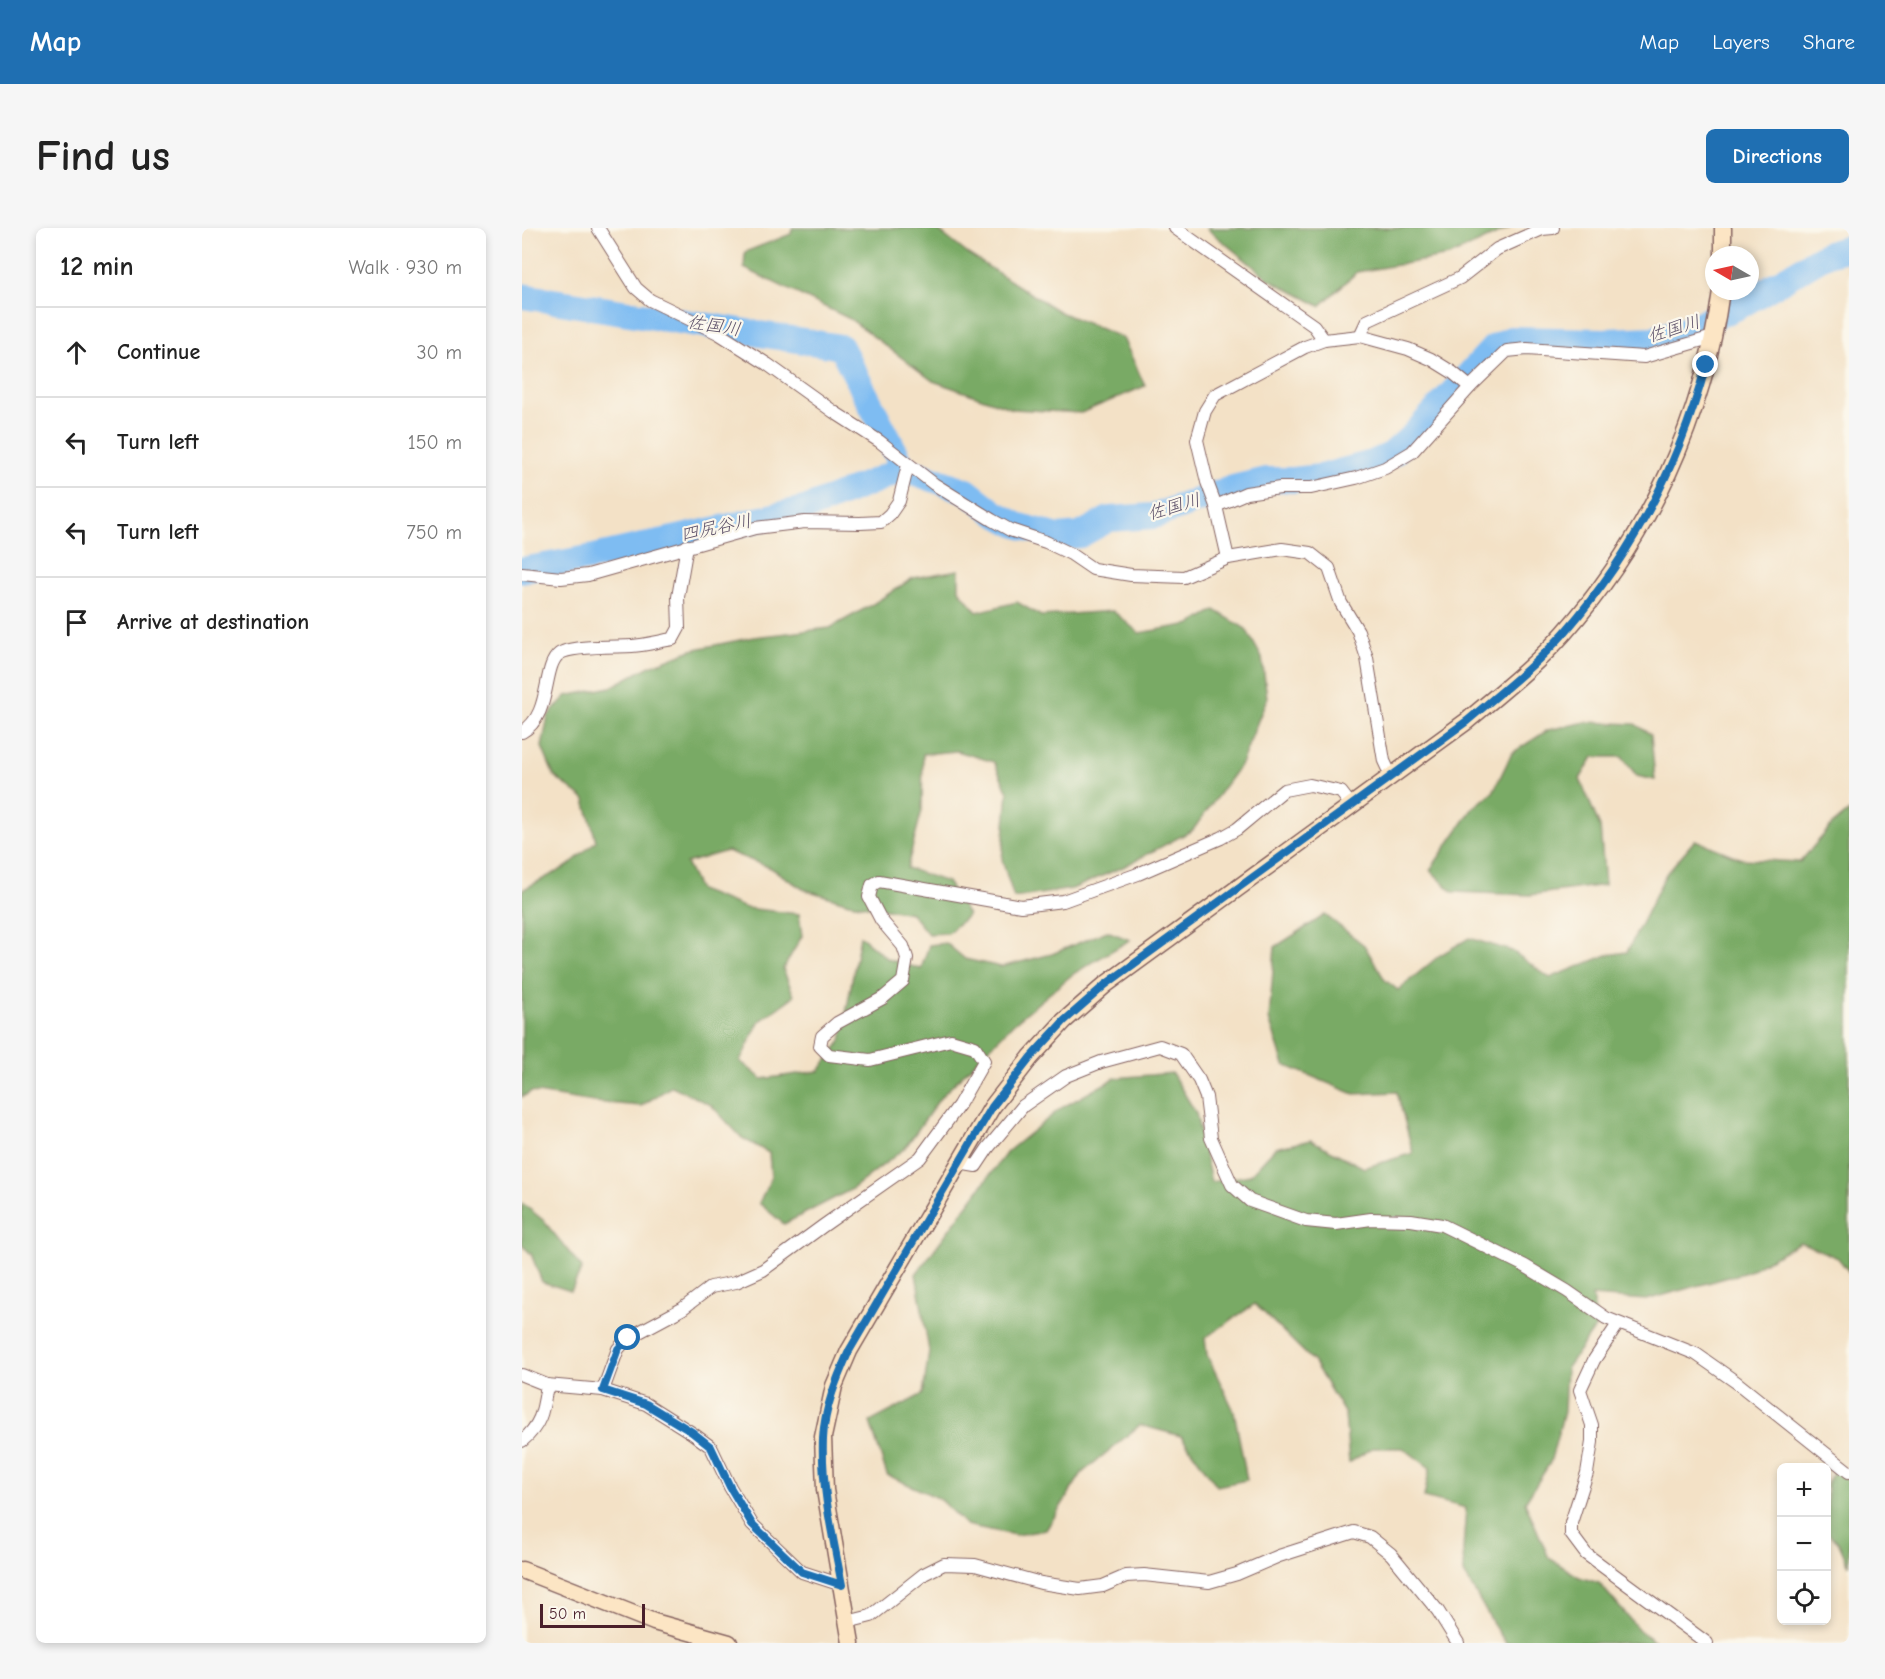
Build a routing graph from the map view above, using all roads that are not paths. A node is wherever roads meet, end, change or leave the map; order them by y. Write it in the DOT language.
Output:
graph roads {
  1 [pos="598,228"];
  2 [pos="1175,228"];
  3 [pos="1552,228"];
  4 [pos="1723,228"];
  5 [pos="1723,246"];
  6 [pos="1719,300"];
  7 [pos="1360,336"];
  8 [pos="1713,337"];
  9 [pos="1324,340"];
  10 [pos="1470,387"];
  11 [pos="908,465"];
  12 [pos="1216,507"];
  13 [pos="687,546"];
  14 [pos="1228,558"];
  15 [pos="522,574"];
  16 [pos="522,732"];
  17 [pos="1391,776"];
  18 [pos="1351,805"];
  19 [pos="958,1163"];
  20 [pos="1618,1324"];
  21 [pos="522,1375"];
  22 [pos="547,1385"];
  23 [pos="603,1390"];
  24 [pos="522,1441"];
  25 [pos="1849,1472"];
  26 [pos="522,1570"];
  27 [pos="842,1585"];
  28 [pos="848,1622"];
  29 [pos="729,1643"];
  30 [pos="850,1643"];
  31 [pos="1458,1643"];
  32 [pos="1707,1643"];
  1 -- 11 [label="street"];
  2 -- 9 [label="street"];
  3 -- 7 [label="street"];
  4 -- 5 [label="street"];
  6 -- 8 [label="street"];
  7 -- 9 [label="street"];
  7 -- 10 [label="street"];
  8 -- 10 [label="street"];
  8 -- 17 [label="street"];
  9 -- 12 [label="street"];
  10 -- 12 [label="street"];
  11 -- 13 [label="street"];
  11 -- 14 [label="street"];
  12 -- 14 [label="street"];
  13 -- 15 [label="street"];
  13 -- 16 [label="street"];
  14 -- 17 [label="street"];
  17 -- 18 [label="street"];
  18 -- 19 [label="street"];
  18 -- 23 [label="street"];
  19 -- 20 [label="street"];
  19 -- 27 [label="street"];
  20 -- 25 [label="street"];
  20 -- 32 [label="street"];
  21 -- 22 [label="street"];
  22 -- 23 [label="street"];
  22 -- 24 [label="street"];
  23 -- 27 [label="street"];
  26 -- 29 [label="street"];
  27 -- 28 [label="street"];
  28 -- 30 [label="street"];
  28 -- 31 [label="street"];
}
